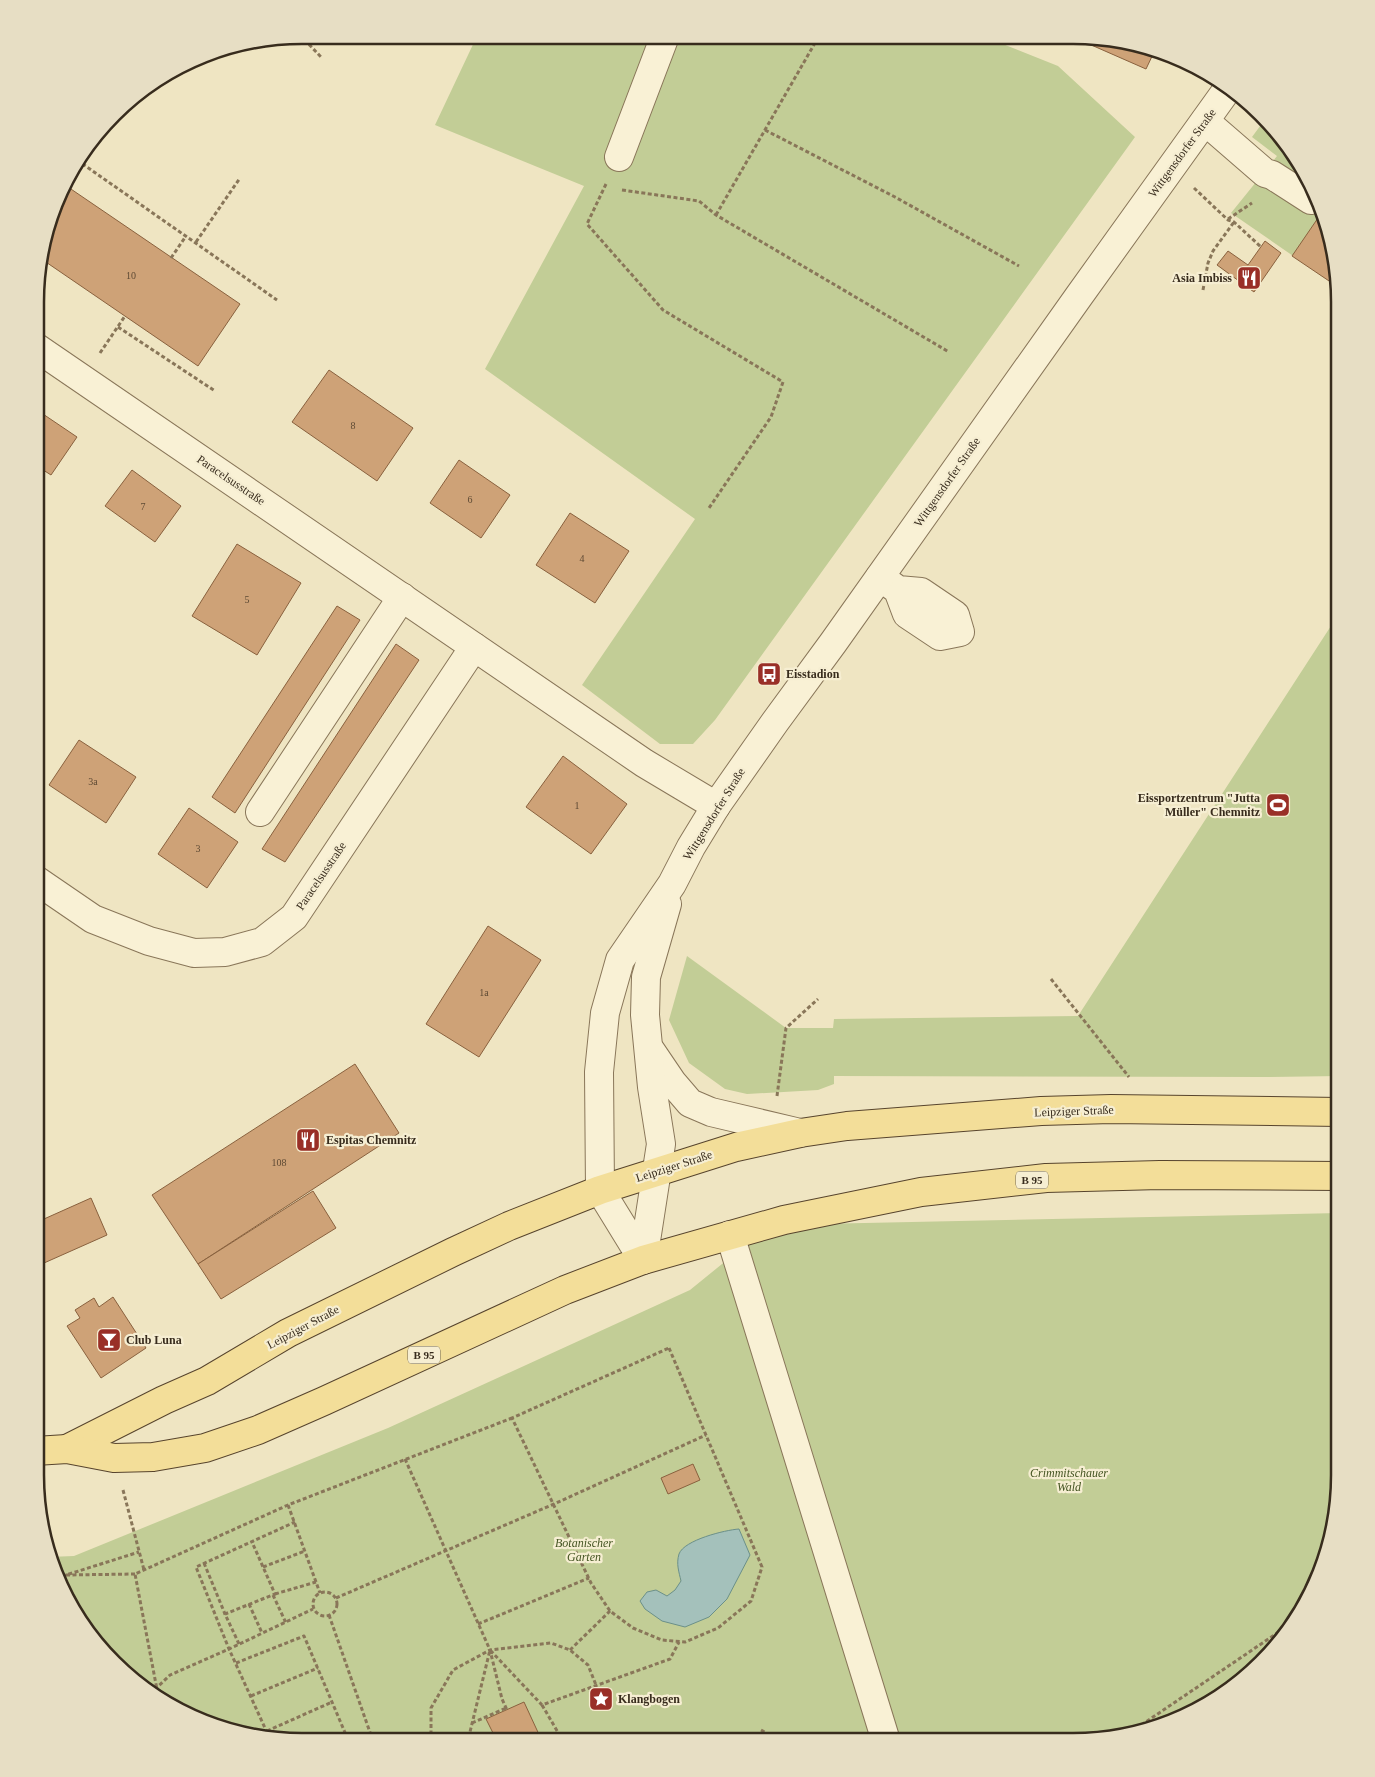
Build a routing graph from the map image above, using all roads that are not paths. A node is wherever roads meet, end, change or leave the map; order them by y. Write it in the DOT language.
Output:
graph roads {
  1 [pos="662,44"];
  2 [pos="1225,92"];
  3 [pos="1205,121"];
  4 [pos="619,157"];
  5 [pos="1309,197"];
  6 [pos="44,353"];
  7 [pos="402,597"];
  8 [pos="474,647"];
  9 [pos="716,806"];
  10 [pos="260,812"];
  11 [pos="672,884"];
  12 [pos="44,886"];
  13 [pos="648,1047"];
  14 [pos="1331,1112"];
  15 [pos="800,1133"];
  16 [pos="657,1171"];
  17 [pos="1331,1176"];
  18 [pos="600,1190"];
  19 [pos="730,1235"];
  20 [pos="643,1260"];
  21 [pos="67,1449"];
  22 [pos="44,1450"];
  23 [pos="884,1733"];
  1 -- 4 [label="street"];
  2 -- 3 [label="street, Wittgensdorfer Straße"];
  3 -- 5 [label="street"];
  3 -- 9 [label="street, Wittgensdorfer Straße"];
  6 -- 7 [label="street, Paracelsusstraße"];
  7 -- 8 [label="street, Paracelsusstraße"];
  7 -- 10 [label="street"];
  8 -- 9 [label="street, Paracelsusstraße"];
  8 -- 12 [label="street, Paracelsusstraße"];
  9 -- 11 [label="street, Wittgensdorfer Straße"];
  11 -- 13 [label="street, Wittgensdorfer Straße"];
  11 -- 18 [label="street, Wittgensdorfer Straße"];
  13 -- 15 [label="street, Wittgensdorfer Straße"];
  13 -- 16 [label="street, Wittgensdorfer Straße"];
  14 -- 15 [label="main road, Leipziger Straße / B 95"];
  15 -- 16 [label="main road, Leipziger Straße / B 95"];
  16 -- 18 [label="main road, Leipziger Straße / B 95"];
  16 -- 20 [label="street, Wittgensdorfer Straße"];
  17 -- 19 [label="main road, Leipziger Straße / B 95"];
  18 -- 20 [label="street"];
  18 -- 21 [label="main road, Leipziger Straße / B 95"];
  19 -- 20 [label="main road, Leipziger Straße / B 95"];
  19 -- 23 [label="street"];
  20 -- 21 [label="main road, Leipziger Straße / B 95"];
  21 -- 22 [label="main road, Leipziger Straße / B 95"];
}
